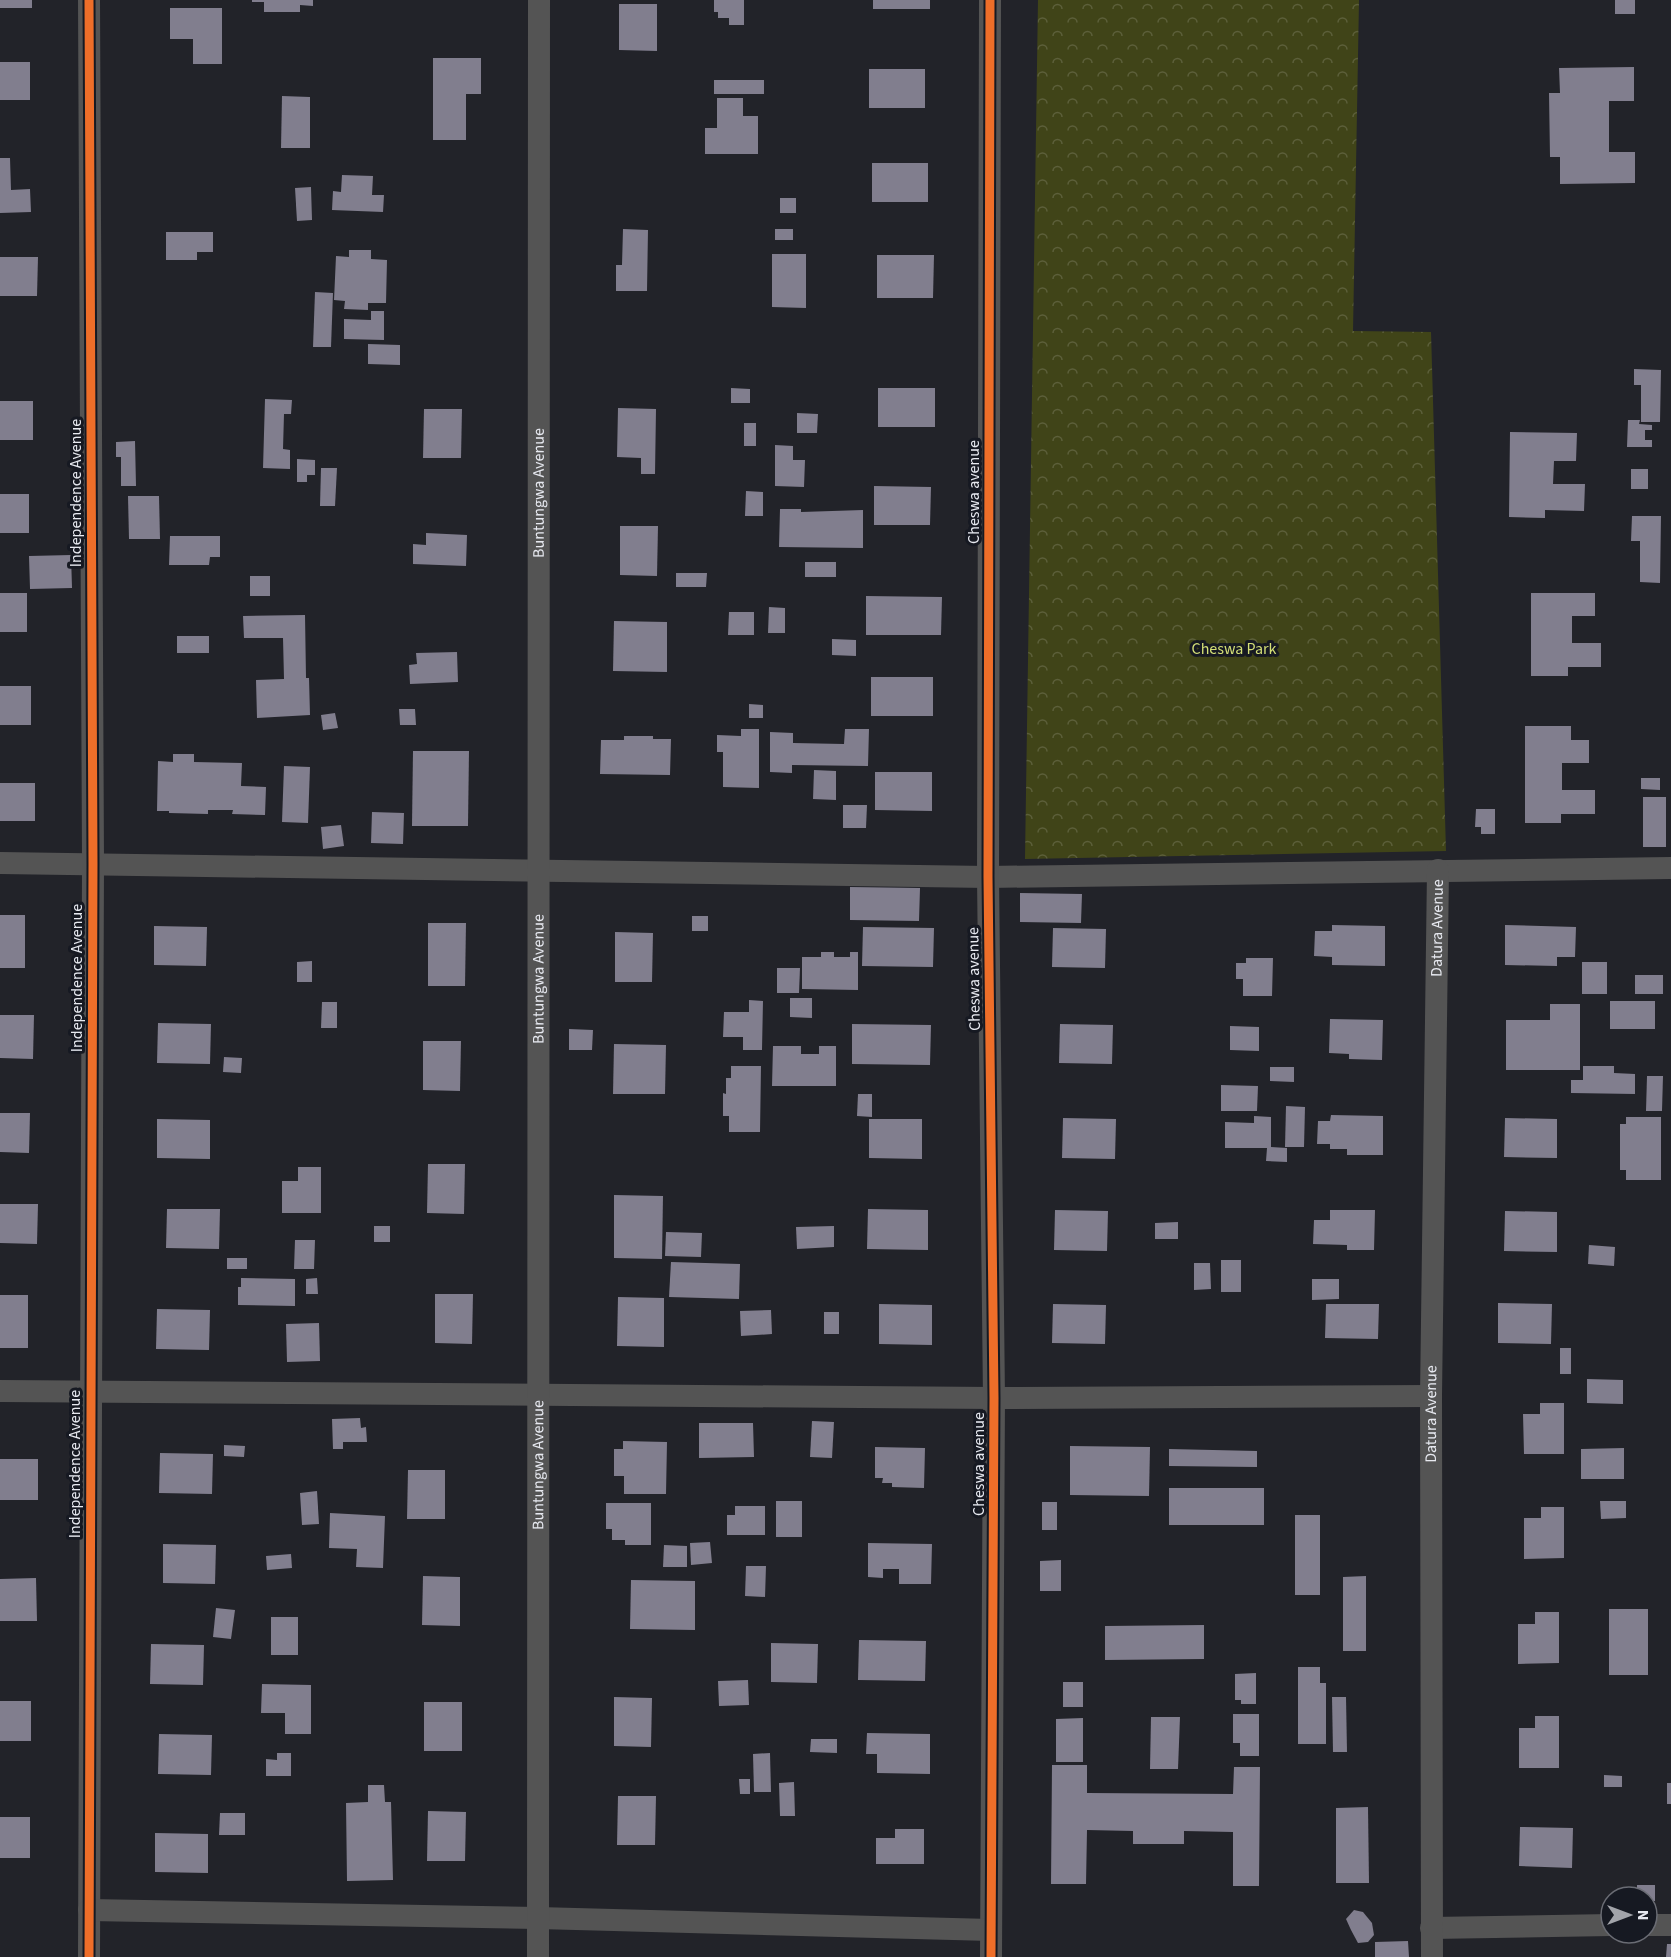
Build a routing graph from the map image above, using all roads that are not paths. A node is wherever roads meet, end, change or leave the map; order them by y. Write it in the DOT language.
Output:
graph roads {
  1 [pos="89,0"];
  2 [pos="539,0"];
  3 [pos="990,0"];
  4 [pos="0,862"];
  5 [pos="93,864"];
  6 [pos="1671,868"];
  7 [pos="1438,870"];
  8 [pos="540,871"];
  9 [pos="988,877"];
  10 [pos="0,1391"];
  11 [pos="90,1393"];
  12 [pos="537,1396"];
  13 [pos="1431,1396"];
  14 [pos="994,1398"];
  15 [pos="89,1910"];
  16 [pos="538,1918"];
  17 [pos="1599,1925"];
  18 [pos="1431,1928"];
  19 [pos="991,1930"];
  20 [pos="89,1957"];
  21 [pos="538,1957"];
  22 [pos="991,1957"];
  23 [pos="1432,1957"];
  1 -- 5 [label="street, Independence Avenue"];
  2 -- 8 [label="street, Buntungwa Avenue"];
  3 -- 9 [label="street, Cheswa avenue"];
  4 -- 5 [label="street"];
  5 -- 8 [label="street"];
  5 -- 11 [label="street, Independence Avenue"];
  6 -- 7 [label="street"];
  7 -- 9 [label="street"];
  7 -- 13 [label="street, Datura Avenue"];
  8 -- 9 [label="street"];
  8 -- 12 [label="street, Buntungwa Avenue"];
  9 -- 14 [label="street, Cheswa avenue"];
  10 -- 11 [label="street"];
  11 -- 12 [label="street"];
  11 -- 15 [label="street, Independence Avenue"];
  12 -- 14 [label="street"];
  12 -- 16 [label="street, Buntungwa Avenue"];
  13 -- 14 [label="street"];
  13 -- 18 [label="street, Datura Avenue"];
  14 -- 19 [label="street, Cheswa avenue"];
  15 -- 16 [label="street"];
  15 -- 20 [label="street, Independence Avenue"];
  16 -- 19 [label="street"];
  16 -- 21 [label="street, Buntungwa Avenue"];
  17 -- 18 [label="street"];
  18 -- 23 [label="street, Datura Avenue"];
  19 -- 22 [label="street, Cheswa avenue"];
}
